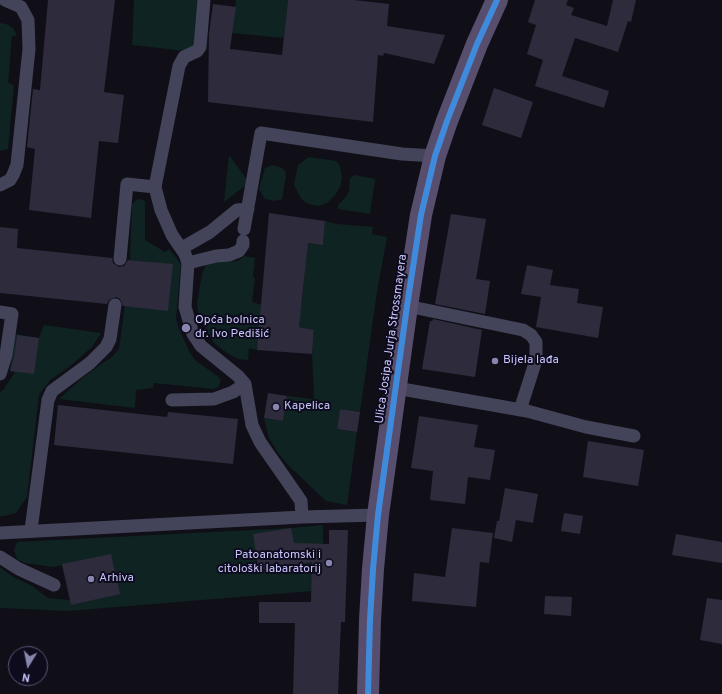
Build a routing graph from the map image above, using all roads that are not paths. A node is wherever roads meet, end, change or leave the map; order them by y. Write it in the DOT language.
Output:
graph roads {
  1 [pos="5,0"];
  2 [pos="204,0"];
  3 [pos="497,0"];
  4 [pos="435,156"];
  5 [pos="0,186"];
  6 [pos="155,187"];
  7 [pos="248,208"];
  8 [pos="182,248"];
  9 [pos="120,259"];
  10 [pos="188,263"];
  11 [pos="115,305"];
  12 [pos="407,306"];
  13 [pos="0,312"];
  14 [pos="0,374"];
  15 [pos="245,384"];
  16 [pos="396,388"];
  17 [pos="172,400"];
  18 [pos="520,410"];
  19 [pos="634,436"];
  20 [pos="378,516"];
  21 [pos="302,517"];
  22 [pos="32,530"];
  23 [pos="0,533"];
  24 [pos="0,557"];
  25 [pos="54,585"];
  26 [pos="368,694"];
  1 -- 5 [label="lane"];
  2 -- 6 [label="lane"];
  3 -- 4 [label="main road, Ulica Josipa Jurja Strossmayera"];
  4 -- 7 [label="lane"];
  4 -- 12 [label="main road, Ulica Josipa Jurja Strossmayera"];
  6 -- 8 [label="lane"];
  6 -- 9 [label="lane"];
  7 -- 8 [label="lane"];
  7 -- 10 [label="lane"];
  8 -- 10 [label="lane"];
  10 -- 15 [label="lane"];
  11 -- 22 [label="lane"];
  12 -- 16 [label="main road, Ulica Josipa Jurja Strossmayera"];
  12 -- 18 [label="lane"];
  13 -- 14 [label="lane"];
  15 -- 17 [label="lane"];
  15 -- 21 [label="lane"];
  16 -- 18 [label="lane"];
  16 -- 20 [label="main road, Ulica Josipa Jurja Strossmayera"];
  18 -- 19 [label="lane"];
  20 -- 21 [label="lane"];
  20 -- 26 [label="main road, Ulica Josipa Jurja Strossmayera"];
  21 -- 22 [label="lane"];
  22 -- 23 [label="lane"];
  24 -- 25 [label="lane"];
}
